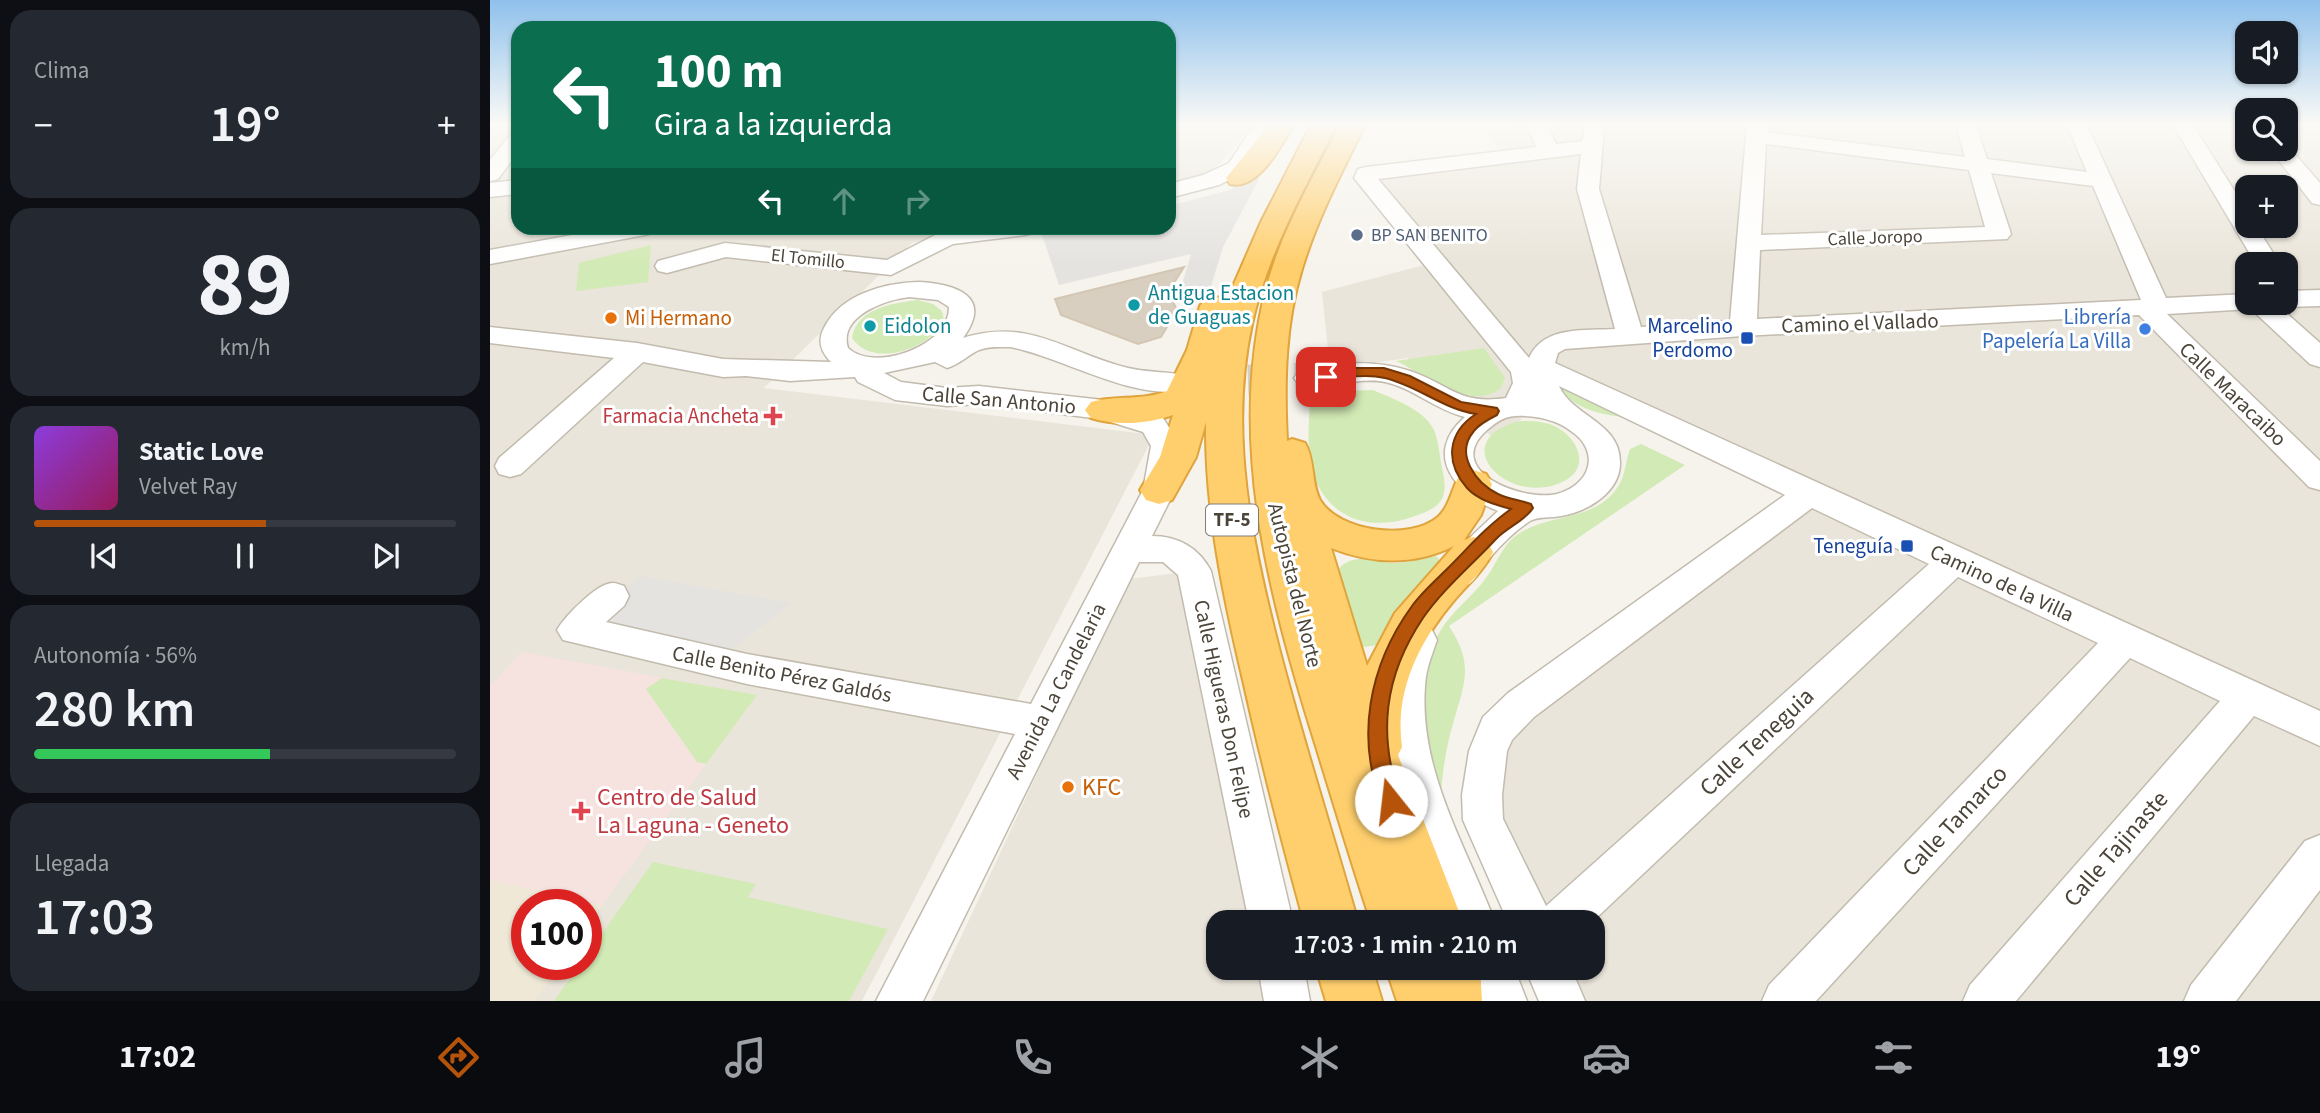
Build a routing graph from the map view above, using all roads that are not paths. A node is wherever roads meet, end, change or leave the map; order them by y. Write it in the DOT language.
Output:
graph roads {
  1 [pos="1228,172"];
  2 [pos="1245,172"];
  3 [pos="1285,172"];
  4 [pos="1309,172"];
  5 [pos="1320,172"];
  6 [pos="1347,172"];
  7 [pos="1384,172"];
  8 [pos="1590,172"];
  9 [pos="1754,172"];
  10 [pos="1982,172"];
  11 [pos="2029,172"];
  12 [pos="2097,172"];
  13 [pos="2212,172"];
  14 [pos="2299,172"];
  15 [pos="1239,178"];
  16 [pos="2101,180"];
  17 [pos="511,188"];
  18 [pos="1176,189"];
  19 [pos="490,190"];
  20 [pos="1176,198"];
  21 [pos="2320,198"];
  22 [pos="608,235"];
  23 [pos="929,235"];
  24 [pos="932,235"];
  25 [pos="725,239"];
  26 [pos="1750,243"];
  27 [pos="2261,252"];
  28 [pos="490,257"];
  29 [pos="667,266"];
  30 [pos="891,268"];
  31 [pos="929,290"];
  32 [pos="2298,297"];
  33 [pos="2320,298"];
  34 [pos="2235,303"];
  35 [pos="856,307"];
  36 [pos="2152,308"];
  37 [pos="964,314"];
  38 [pos="2273,315"];
  39 [pos="1743,328"];
  40 [pos="833,331"];
  41 [pos="490,335"];
  42 [pos="1631,337"];
  43 [pos="1043,346"];
  44 [pos="943,349"];
  45 [pos="1205,350"];
  46 [pos="637,352"];
  47 [pos="2320,358"];
  48 [pos="863,365"];
  49 [pos="1541,367"];
  50 [pos="723,368"];
  51 [pos="1182,383"];
  52 [pos="895,391"];
  53 [pos="967,391"];
  54 [pos="1504,409"];
  55 [pos="1103,410"];
  56 [pos="1561,412"];
  57 [pos="1685,434"];
  58 [pos="1460,438"];
  59 [pos="1599,443"];
  60 [pos="510,467"];
  61 [pos="2320,480"];
  62 [pos="1473,484"];
  63 [pos="1159,490"];
  64 [pos="1810,493"];
  65 [pos="1301,504"];
  66 [pos="1525,508"];
  67 [pos="1127,550"];
  68 [pos="1473,552"];
  69 [pos="1954,561"];
  70 [pos="612,596"];
  71 [pos="2124,640"];
  72 [pos="2247,697"];
  73 [pos="1039,722"];
  74 [pos="2320,729"];
  75 [pos="1383,780"];
  76 [pos="2320,856"];
  77 [pos="1268,910"];
  78 [pos="1327,910"];
  79 [pos="1394,910"];
  80 [pos="1432,910"];
  81 [pos="1468,910"];
  82 [pos="1525,910"];
  83 [pos="1574,910"];
  84 [pos="1283,980"];
  85 [pos="1348,980"];
  86 [pos="1417,980"];
  87 [pos="1453,980"];
  88 [pos="1496,980"];
  89 [pos="1553,980"];
  90 [pos="899,1001"];
  91 [pos="1287,1001"];
  92 [pos="1354,1001"];
  93 [pos="1425,1001"];
  94 [pos="1454,1001"];
  95 [pos="1504,1001"];
  96 [pos="1562,1001"];
  97 [pos="1785,1001"];
  98 [pos="1986,1001"];
  99 [pos="2207,1001"];
  1 -- 18 [label="street"];
  2 -- 15 [label="highway"];
  3 -- 45 [label="highway"];
  4 -- 78 [label="highway, TF-5"];
  5 -- 79 [label="highway, Autopista del Norte / TF-5"];
  6 -- 65 [label="highway"];
  7 -- 54 [label="street"];
  8 -- 42 [label="street"];
  9 -- 26 [label="street"];
  10 -- 26 [label="street, Calle Joropo"];
  11 -- 16 [label="street"];
  12 -- 16 [label="street"];
  13 -- 27 [label="street"];
  14 -- 21 [label="street"];
  15 -- 20 [label="street"];
  16 -- 36 [label="street"];
  17 -- 19 [label="street"];
  22 -- 28 [label="street"];
  23 -- 30 [label="street, Calle San Antonio"];
  24 -- 31 [label="street"];
  25 -- 29 [label="street, El Tomillo"];
  25 -- 30 [label="street, El Tomillo"];
  26 -- 39 [label="street"];
  30 -- 35 [label="street, Calle San Antonio"];
  31 -- 35 [label="street"];
  31 -- 37 [label="street"];
  32 -- 33 [label="street"];
  34 -- 36 [label="street, Camino el Vallado"];
  35 -- 40 [label="street, Calle San Antonio"];
  36 -- 39 [label="street, Camino el Vallado"];
  36 -- 61 [label="street, Calle Maracaibo"];
  37 -- 43 [label="street"];
  37 -- 44 [label="street"];
  38 -- 47 [label="street"];
  39 -- 42 [label="street, Camino el Vallado"];
  40 -- 46 [label="street, Calle San Antonio"];
  40 -- 48 [label="street"];
  41 -- 46 [label="street, Calle San Antonio"];
  42 -- 49 [label="street, Camino el Vallado"];
  43 -- 44 [label="street"];
  43 -- 51 [label="street"];
  44 -- 48 [label="street"];
  44 -- 53 [label="street"];
  45 -- 55 [label="highway"];
  45 -- 63 [label="highway"];
  46 -- 50 [label="street, Calle San Antonio"];
  46 -- 60 [label="street"];
  48 -- 50 [label="street, Calle San Antonio"];
  48 -- 52 [label="street, Calle San Antonio"];
  49 -- 56 [label="street"];
  49 -- 57 [label="street, Camino de la Villa"];
  50 -- 52 [label="street, Calle San Antonio"];
  52 -- 53 [label="street, Calle San Antonio"];
  53 -- 55 [label="street, Calle San Antonio"];
  54 -- 56 [label="street"];
  54 -- 58 [label="street"];
  54 -- 58 [label="street"];
  55 -- 63 [label="street, Avenida La Candelaria"];
  56 -- 59 [label="street"];
  57 -- 59 [label="street, Camino de la Villa"];
  57 -- 64 [label="street, Camino de la Villa"];
  58 -- 62 [label="street"];
  59 -- 66 [label="street"];
  62 -- 65 [label="highway"];
  62 -- 66 [label="street"];
  63 -- 67 [label="street, Avenida La Candelaria"];
  64 -- 69 [label="street, Camino de la Villa"];
  64 -- 82 [label="street"];
  65 -- 75 [label="highway"];
  66 -- 68 [label="street"];
  67 -- 73 [label="street, Avenida La Candelaria"];
  67 -- 77 [label="street, Calle Higueras Don Felipe"];
  68 -- 75 [label="highway"];
  68 -- 81 [label="street"];
  69 -- 71 [label="street, Camino de la Villa"];
  69 -- 83 [label="street, Calle Teneguia"];
  70 -- 73 [label="street, Calle Benito Pérez Galdós"];
  71 -- 72 [label="street, Camino de la Villa"];
  71 -- 97 [label="street, Calle Tamarco"];
  72 -- 74 [label="street, Camino de la Villa"];
  72 -- 98 [label="street, Calle Tajinaste"];
  73 -- 90 [label="street, Avenida La Candelaria"];
  75 -- 80 [label="highway"];
  76 -- 99 [label="street"];
  84 -- 91 [label="street"];
  85 -- 92 [label="highway"];
  86 -- 93 [label="highway"];
  87 -- 94 [label="highway"];
  88 -- 95 [label="street"];
  89 -- 96 [label="street"];
}
